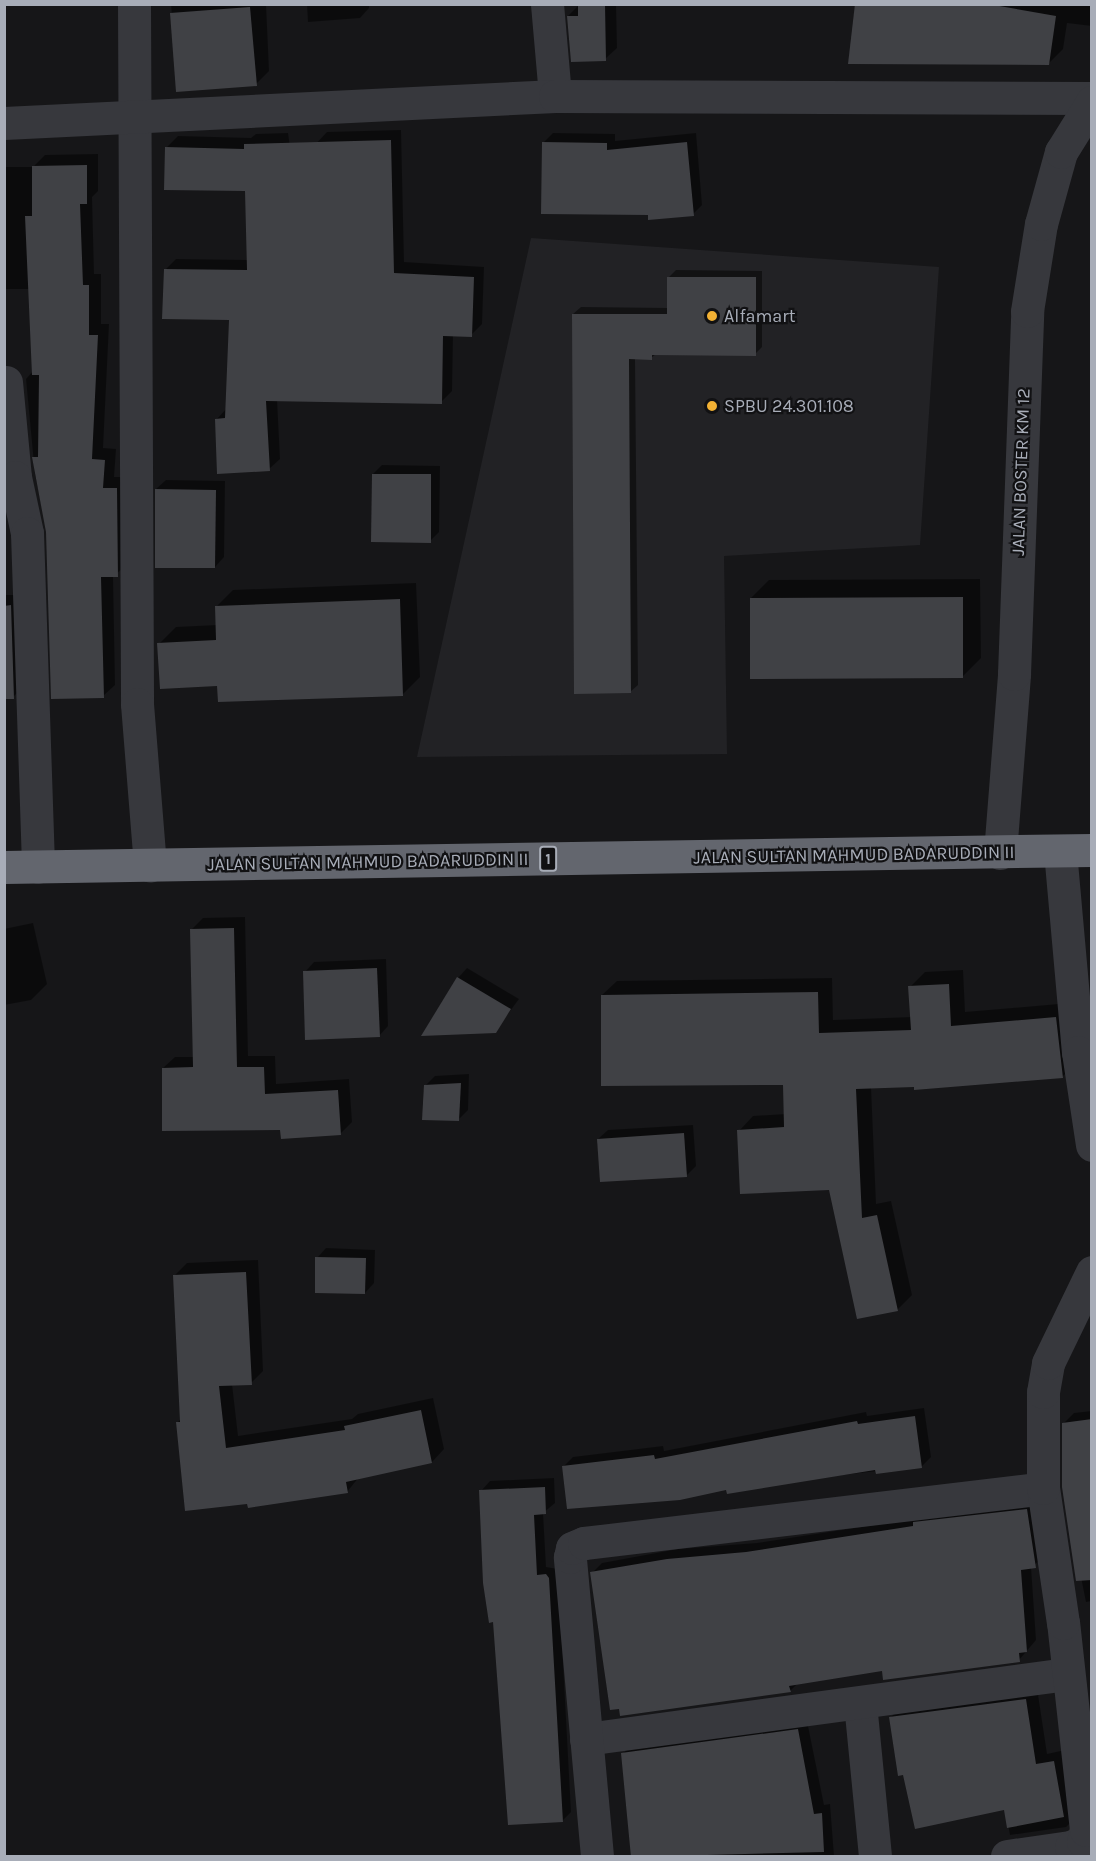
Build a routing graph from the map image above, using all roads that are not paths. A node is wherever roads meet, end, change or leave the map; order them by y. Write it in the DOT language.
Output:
graph roads {
  1 [pos="134,4"];
  2 [pos="547,4"];
  3 [pos="555,96"];
  4 [pos="1092,98"];
  5 [pos="1092,102"];
  6 [pos="136,116"];
  7 [pos="4,123"];
  8 [pos="6,382"];
  9 [pos="1076,850"];
  10 [pos="1000,853"];
  11 [pos="150,865"];
  12 [pos="4,867"];
  13 [pos="38,867"];
  14 [pos="1092,1145"];
  15 [pos="1092,1272"];
  16 [pos="1043,1488"];
  17 [pos="1068,1674"];
  18 [pos="860,1703"];
  19 [pos="586,1739"];
  20 [pos="597,1857"];
  21 [pos="875,1857"];
  22 [pos="1007,1857"];
  1 -- 6 [label="street"];
  2 -- 3 [label="street"];
  3 -- 4 [label="street"];
  3 -- 6 [label="street"];
  5 -- 10 [label="street, JALAN BOSTER KM 12"];
  6 -- 7 [label="street"];
  6 -- 11 [label="street"];
  8 -- 13 [label="street"];
  9 -- 10 [label="highway, JALAN SULTAN MAHMUD BADARUDDIN II / 1"];
  9 -- 14 [label="street"];
  10 -- 11 [label="highway, JALAN SULTAN MAHMUD BADARUDDIN II / 1"];
  11 -- 13 [label="highway, JALAN SULTAN MAHMUD BADARUDDIN II / 1"];
  12 -- 13 [label="highway, JALAN SULTAN MAHMUD BADARUDDIN II / 1"];
  15 -- 16 [label="street"];
  16 -- 17 [label="street"];
  16 -- 19 [label="street"];
  17 -- 18 [label="street"];
  17 -- 22 [label="street"];
  18 -- 19 [label="street"];
  18 -- 21 [label="street"];
  19 -- 20 [label="street"];
}
